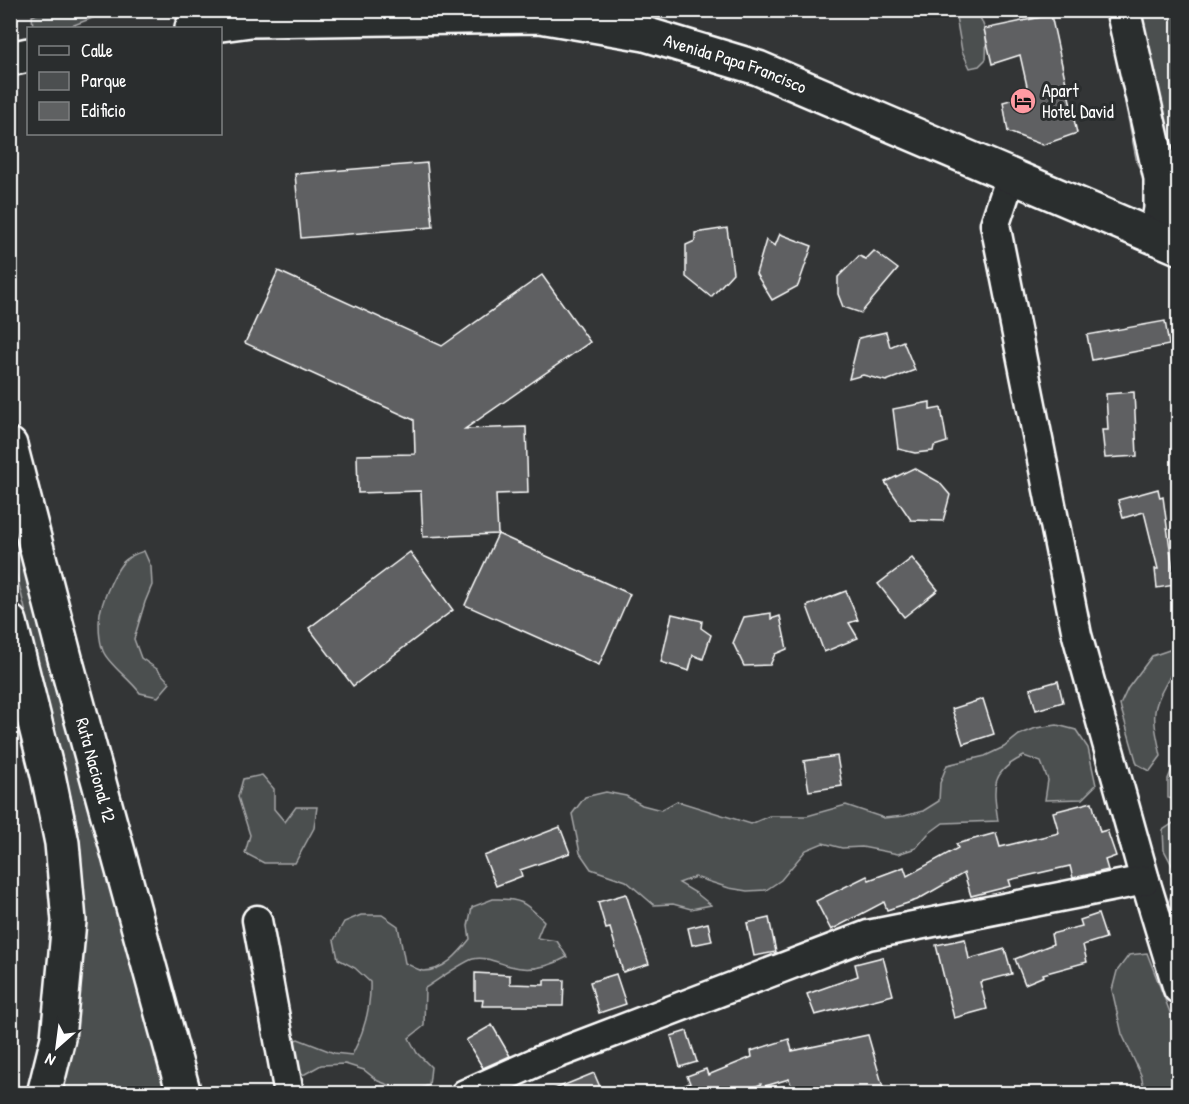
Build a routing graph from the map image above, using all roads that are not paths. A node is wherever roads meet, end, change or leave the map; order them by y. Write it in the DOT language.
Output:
graph roads {
  1 [pos="1123,10"];
  2 [pos="199,27"];
  3 [pos="27,55"];
  4 [pos="10,59"];
  5 [pos="1011,176"];
  6 [pos="1168,242"];
  7 [pos="10,445"];
  8 [pos="10,622"];
  9 [pos="1145,880"];
  10 [pos="257,920"];
  11 [pos="1179,989"];
  12 [pos="44,1094"];
  13 [pos="184,1094"];
  14 [pos="289,1094"];
  15 [pos="465,1094"];
  1 -- 6 [label="main road"];
  2 -- 5 [label="main road, Avenida Papa Francisco"];
  3 -- 4 [label="main road"];
  5 -- 6 [label="main road, Avenida Papa Francisco"];
  5 -- 9 [label="street"];
  7 -- 13 [label="main road, Ruta Nacional 12"];
  8 -- 12 [label="main road"];
  9 -- 11 [label="street"];
  9 -- 15 [label="street"];
  10 -- 14 [label="street"];
}
